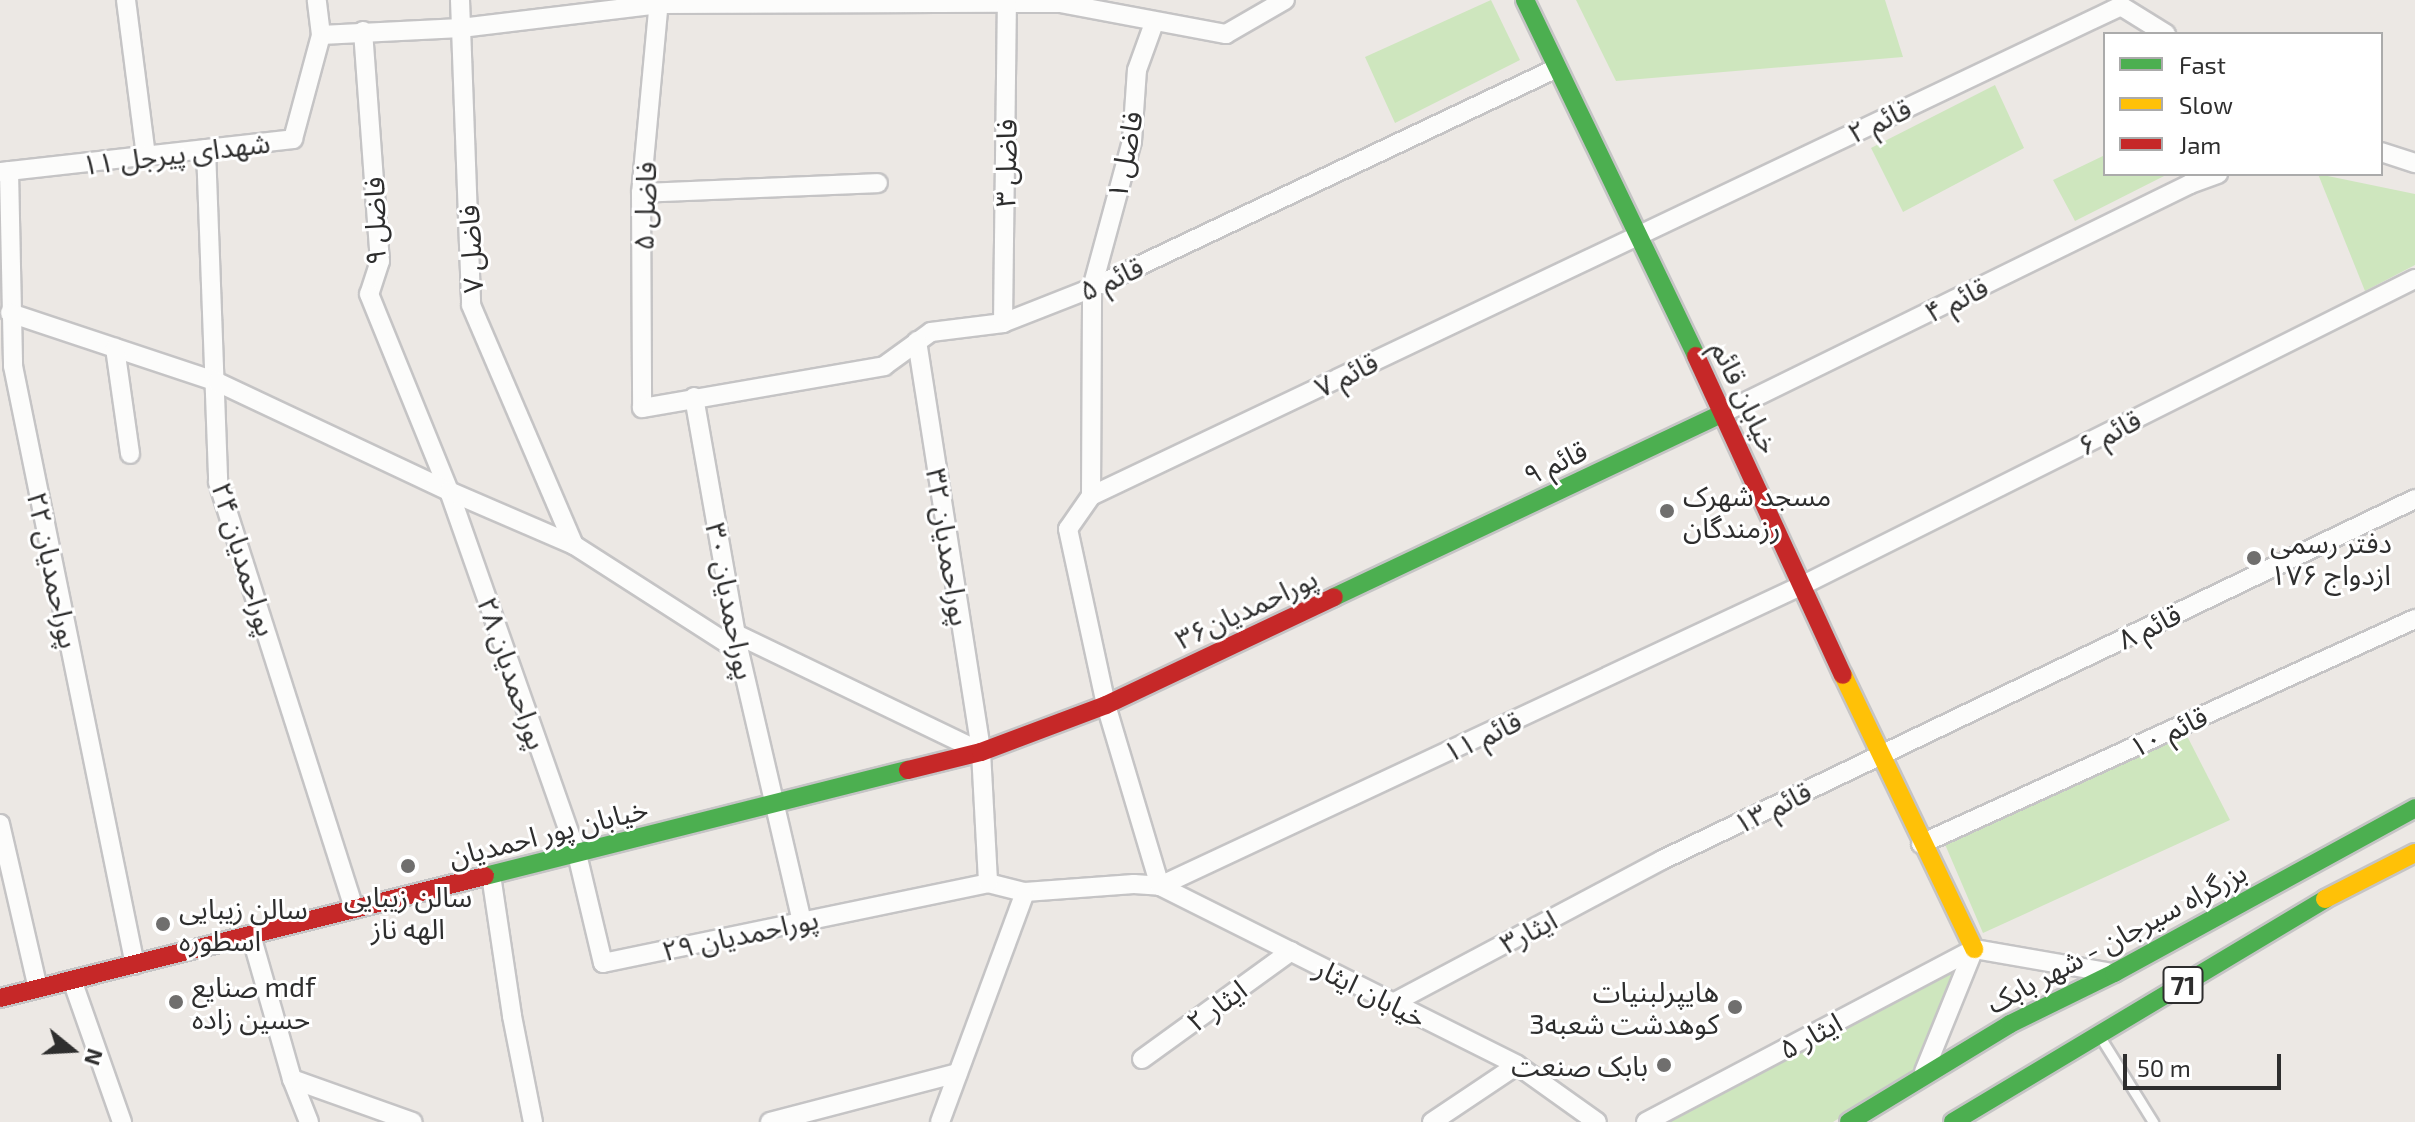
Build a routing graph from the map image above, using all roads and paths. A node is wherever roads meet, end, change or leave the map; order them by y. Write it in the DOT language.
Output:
graph roads {
  1 [pos="126,0"];
  2 [pos="317,0"];
  3 [pos="460,0"];
  4 [pos="1285,0"];
  5 [pos="1525,0"];
  6 [pos="659,2"];
  7 [pos="746,2"];
  8 [pos="1060,2"];
  9 [pos="1007,3"];
  10 [pos="1154,23"];
  11 [pos="461,28"];
  12 [pos="363,31"];
  13 [pos="2163,32"];
  14 [pos="321,35"];
  15 [pos="1557,68"];
  16 [pos="206,149"];
  17 [pos="2383,153"];
  18 [pos="146,157"];
  19 [pos="2415,163"];
  20 [pos="4,172"];
  21 [pos="2212,176"];
  22 [pos="878,183"];
  23 [pos="641,193"];
  24 [pos="1637,235"];
  25 [pos="2415,279"];
  26 [pos="1092,288"];
  27 [pos="10,313"];
  28 [pos="1003,323"];
  29 [pos="917,341"];
  30 [pos="115,348"];
  31 [pos="217,382"];
  32 [pos="694,397"];
  33 [pos="642,408"];
  34 [pos="1723,413"];
  35 [pos="130,454"];
  36 [pos="449,491"];
  37 [pos="1091,496"];
  38 [pos="2415,499"];
  39 [pos="574,545"];
  40 [pos="1411,562"];
  41 [pos="1803,585"];
  42 [pos="2415,619"];
  43 [pos="738,642"];
  44 [pos="1106,705"];
  45 [pos="981,752"];
  46 [pos="1882,754"];
  47 [pos="775,804"];
  48 [pos="2415,808"];
  49 [pos="0,824"];
  50 [pos="1921,844"];
  51 [pos="2415,853"];
  52 [pos="577,854"];
  53 [pos="1662,860"];
  54 [pos="491,875"];
  55 [pos="988,883"];
  56 [pos="1160,886"];
  57 [pos="1025,892"];
  58 [pos="354,909"];
  59 [pos="802,922"];
  60 [pos="251,935"];
  61 [pos="1974,949"];
  62 [pos="1291,951"];
  63 [pos="135,965"];
  64 [pos="2114,973"];
  65 [pos="72,980"];
  66 [pos="38,988"];
  67 [pos="0,998"];
  68 [pos="1393,1003"];
  69 [pos="2099,1035"];
  70 [pos="1142,1059"];
  71 [pos="1517,1065"];
  72 [pos="958,1073"];
  73 [pos="1923,1074"];
  74 [pos="292,1079"];
  75 [pos="122,1122"];
  76 [pos="309,1122"];
  77 [pos="413,1122"];
  78 [pos="533,1122"];
  79 [pos="770,1122"];
  80 [pos="940,1122"];
  81 [pos="1432,1122"];
  82 [pos="1597,1122"];
  83 [pos="1646,1122"];
  84 [pos="1849,1122"];
  85 [pos="1953,1122"];
  86 [pos="2153,1122"];
  1 -- 18 [label="street"];
  2 -- 14 [label="street"];
  3 -- 11 [label="street, فاضل ۷"];
  4 -- 10 [label="street"];
  5 -- 15 [label="main road, خیابان قائم"];
  6 -- 7 [label="street"];
  6 -- 11 [label="street"];
  6 -- 23 [label="street, فاضل ۵"];
  7 -- 9 [label="street"];
  8 -- 9 [label="street"];
  8 -- 10 [label="street"];
  9 -- 28 [label="street, فاضل ۳"];
  10 -- 26 [label="street, فاضل ۱"];
  11 -- 12 [label="street"];
  11 -- 39 [label="street, فاضل ۷"];
  12 -- 14 [label="street"];
  12 -- 36 [label="street, فاضل ۹"];
  13 -- 24 [label="street, قائم ۲"];
  14 -- 16 [label="street, شهدای پیرجل ۱۱"];
  15 -- 24 [label="main road, خیابان قائم"];
  15 -- 26 [label="street, قائم ۵"];
  16 -- 18 [label="street, شهدای پیرجل ۱۱"];
  16 -- 31 [label="street, پوراحمدیان ۲۴"];
  17 -- 19 [label="street"];
  18 -- 20 [label="street, شهدای پیرجل ۱۱"];
  20 -- 27 [label="street, پوراحمدیان ۲۲"];
  21 -- 34 [label="street, قائم ۴"];
  22 -- 23 [label="street"];
  23 -- 33 [label="street, فاضل ۵"];
  24 -- 34 [label="main road, خیابان قائم"];
  24 -- 37 [label="street, قائم ۷"];
  25 -- 41 [label="street, قائم ۶"];
  26 -- 28 [label="street, قائم ۵"];
  26 -- 37 [label="street, فاضل ۱"];
  27 -- 30 [label="street"];
  27 -- 63 [label="street, پوراحمدیان ۲۲"];
  28 -- 29 [label="street, قائم ۵"];
  29 -- 32 [label="street, قائم ۵"];
  29 -- 45 [label="street, پوراحمدیان ۳۲"];
  30 -- 31 [label="street"];
  30 -- 35 [label="street"];
  31 -- 36 [label="street"];
  31 -- 58 [label="street, پوراحمدیان ۲۴"];
  32 -- 33 [label="street, قائم ۵"];
  32 -- 43 [label="street, پوراحمدیان ۳۰"];
  34 -- 40 [label="main road, قائم ۹"];
  34 -- 41 [label="main road, خیابان قائم"];
  36 -- 39 [label="street"];
  36 -- 52 [label="street, پوراحمدیان ۲۸"];
  37 -- 44 [label="street, قائم ۷"];
  38 -- 46 [label="street, قائم ۸"];
  39 -- 43 [label="street"];
  40 -- 44 [label="main road, پوراحمدیان۳۶"];
  41 -- 46 [label="main road, خیابان قائم"];
  41 -- 56 [label="street, قائم ۱۱"];
  42 -- 50 [label="street, قائم ۱۰"];
  43 -- 45 [label="street"];
  43 -- 47 [label="street, پوراحمدیان ۳۰"];
  44 -- 45 [label="main road, خیابان پور احمدیان"];
  44 -- 56 [label="street"];
  45 -- 47 [label="main road, خیابان پور احمدیان"];
  45 -- 55 [label="street, پوراحمدیان ۳۲"];
  46 -- 50 [label="main road, خیابان قائم"];
  46 -- 53 [label="street, قائم ۱۳"];
  47 -- 52 [label="main road, خیابان پور احمدیان"];
  47 -- 59 [label="street, پوراحمدیان ۳۰"];
  48 -- 64 [label="main road, بزرگراه سیرجان - شهر بابک / 71"];
  49 -- 66 [label="street"];
  50 -- 61 [label="main road, خیابان قائم"];
  51 -- 69 [label="main road, 71"];
  52 -- 54 [label="main road, خیابان پور احمدیان"];
  52 -- 59 [label="street, پوراحمدیان ۲۹"];
  53 -- 68 [label="street, ایثار۳"];
  54 -- 58 [label="main road, خیابان پور احمدیان"];
  54 -- 78 [label="street"];
  55 -- 57 [label="street, خیابان ایثار"];
  55 -- 59 [label="street, پوراحمدیان ۲۹"];
  56 -- 57 [label="street, خیابان ایثار"];
  56 -- 62 [label="street, خیابان ایثار"];
  57 -- 72 [label="street"];
  58 -- 60 [label="main road, خیابان پور احمدیان"];
  60 -- 63 [label="main road, خیابان پور احمدیان"];
  60 -- 74 [label="street"];
  61 -- 64 [label="street"];
  61 -- 73 [label="street"];
  61 -- 83 [label="street, ایثار ۵"];
  62 -- 68 [label="street, خیابان ایثار"];
  62 -- 70 [label="street, ایثار ۲"];
  63 -- 65 [label="main road, خیابان پور احمدیان"];
  64 -- 73 [label="main road, بزرگراه سیرجان - شهر بابک / 71"];
  65 -- 66 [label="main road, خیابان پور احمدیان"];
  65 -- 75 [label="street"];
  66 -- 67 [label="main road, خیابان پور احمدیان"];
  68 -- 71 [label="street, خیابان ایثار"];
  69 -- 85 [label="main road, 71"];
  69 -- 86 [label="lane"];
  71 -- 81 [label="street"];
  71 -- 82 [label="street, خیابان ایثار"];
  72 -- 79 [label="street"];
  72 -- 80 [label="street"];
  73 -- 84 [label="main road, بزرگراه سیرجان - شهر بابک / 71"];
  74 -- 76 [label="street"];
  74 -- 77 [label="street"];
}
